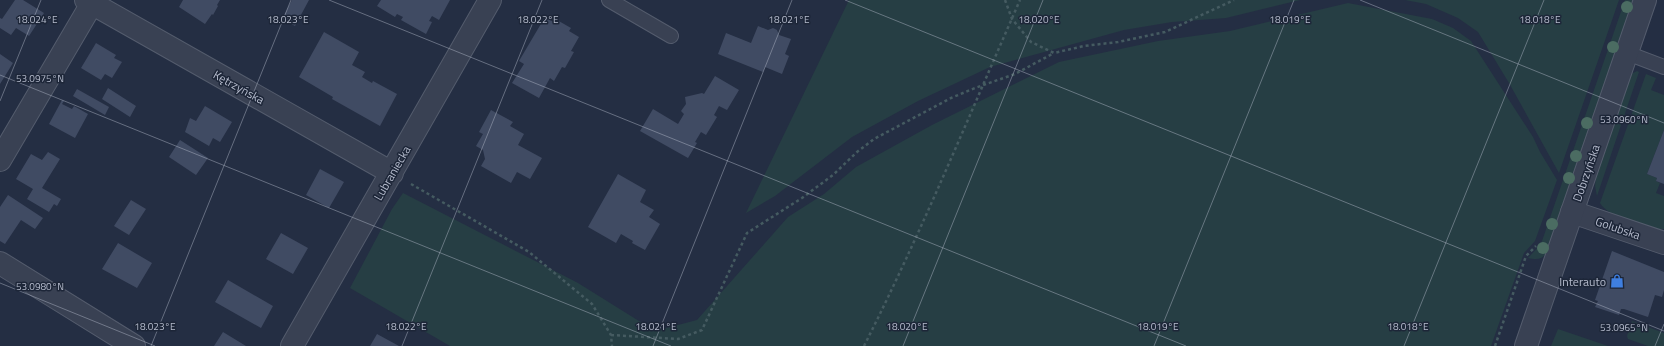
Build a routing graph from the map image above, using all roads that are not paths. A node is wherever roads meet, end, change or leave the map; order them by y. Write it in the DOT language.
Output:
graph roads {
  1 [pos="490,0"];
  2 [pos="609,0"];
  3 [pos="1645,0"];
  4 [pos="91,1"];
  5 [pos="671,36"];
  6 [pos="1627,53"];
  7 [pos="1664,67"];
  8 [pos="0,160"];
  9 [pos="392,173"];
  10 [pos="1572,212"];
  11 [pos="1664,243"];
  12 [pos="0,264"];
  13 [pos="134,346"];
  14 [pos="292,346"];
  15 [pos="1526,346"];
  1 -- 9 [label="street, Lubraniecka"];
  2 -- 5 [label="lane"];
  3 -- 6 [label="street, Dobrzyńska"];
  4 -- 8 [label="street"];
  4 -- 9 [label="street, Kętrzyńska"];
  6 -- 7 [label="lane"];
  6 -- 10 [label="street, Dobrzyńska"];
  9 -- 14 [label="street, Lubraniecka"];
  10 -- 11 [label="street, Golubska"];
  10 -- 15 [label="street, Dobrzyńska"];
  12 -- 13 [label="street"];
}
